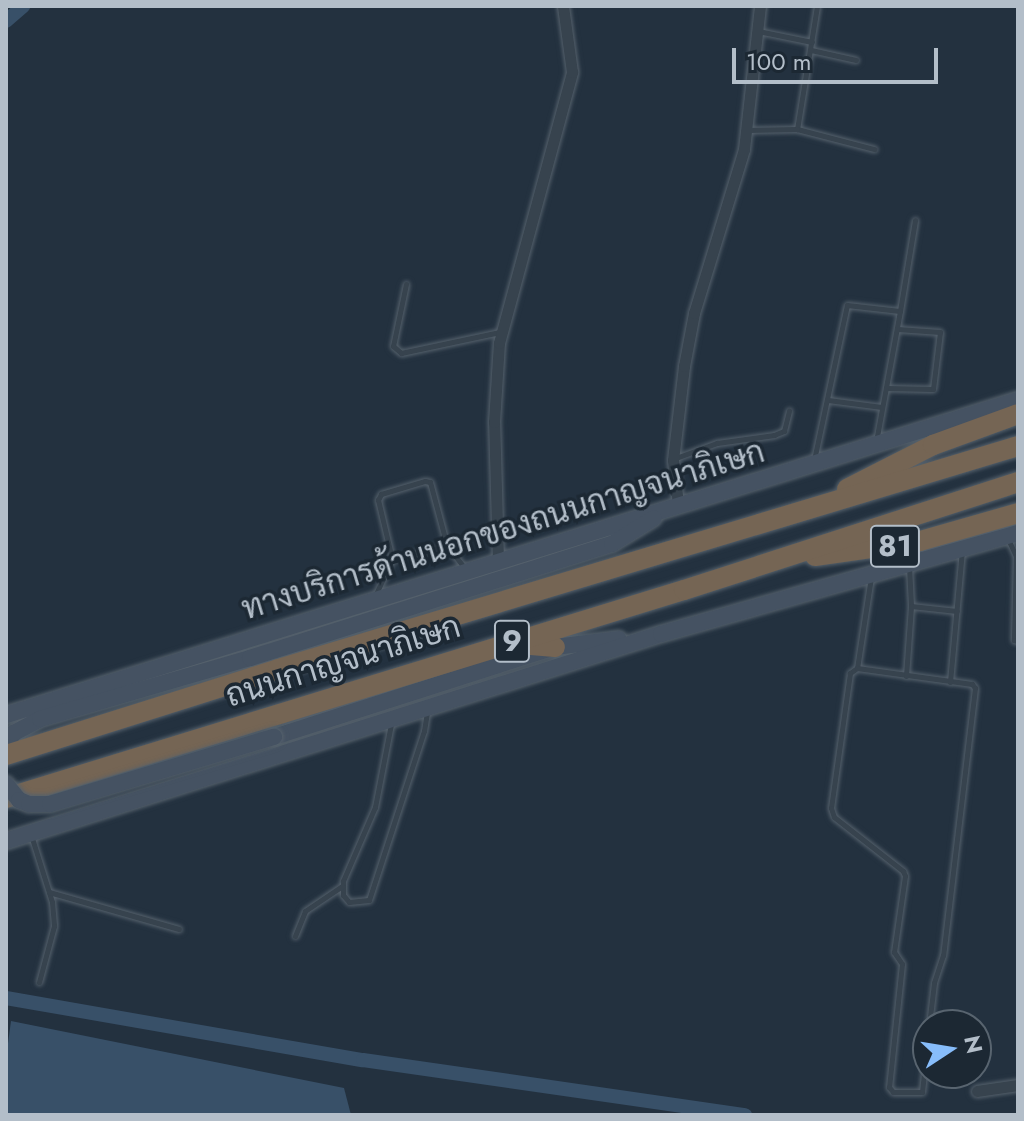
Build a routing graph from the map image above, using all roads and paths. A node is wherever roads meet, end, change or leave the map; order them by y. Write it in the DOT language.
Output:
graph roads {
  1 [pos="563,6"];
  2 [pos="760,6"];
  3 [pos="817,6"];
  4 [pos="757,31"];
  5 [pos="812,42"];
  6 [pos="811,50"];
  7 [pos="856,60"];
  8 [pos="797,129"];
  9 [pos="746,130"];
  10 [pos="874,149"];
  11 [pos="915,220"];
  12 [pos="406,284"];
  13 [pos="900,311"];
  14 [pos="897,329"];
  15 [pos="502,331"];
  16 [pos="886,388"];
  17 [pos="828,400"];
  18 [pos="1018,400"];
  19 [pos="883,407"];
  20 [pos="789,411"];
  21 [pos="1018,414"];
  22 [pos="876,443"];
  23 [pos="1018,446"];
  24 [pos="673,460"];
  25 [pos="814,462"];
  26 [pos="1018,482"];
  27 [pos="675,505"];
  28 [pos="804,511"];
  29 [pos="1018,513"];
  30 [pos="1012,535"];
  31 [pos="447,546"];
  32 [pos="962,550"];
  33 [pos="1017,556"];
  34 [pos="392,559"];
  35 [pos="498,561"];
  36 [pos="768,562"];
  37 [pos="909,565"];
  38 [pos="467,571"];
  39 [pos="871,576"];
  40 [pos="373,601"];
  41 [pos="911,606"];
  42 [pos="957,611"];
  43 [pos="661,634"];
  44 [pos="1018,641"];
  45 [pos="503,643"];
  46 [pos="555,647"];
  47 [pos="857,668"];
  48 [pos="906,676"];
  49 [pos="950,682"];
  50 [pos="427,708"];
  51 [pos="6,715"];
  52 [pos="392,719"];
  53 [pos="6,744"];
  54 [pos="6,755"];
  55 [pos="6,784"];
  56 [pos="6,798"];
  57 [pos="30,834"];
  58 [pos="6,841"];
  59 [pos="343,886"];
  60 [pos="49,892"];
  61 [pos="179,929"];
  62 [pos="295,936"];
  63 [pos="39,982"];
  64 [pos="931,1009"];
  65 [pos="1018,1085"];
  66 [pos="922,1089"];
  67 [pos="977,1091"];
  1 -- 15 [label="street"];
  2 -- 4 [label="street"];
  3 -- 5 [label="lane"];
  4 -- 5 [label="lane"];
  4 -- 9 [label="street"];
  5 -- 6 [label="lane"];
  6 -- 7 [label="lane"];
  6 -- 8 [label="lane"];
  8 -- 9 [label="lane"];
  8 -- 10 [label="lane"];
  9 -- 24 [label="street"];
  11 -- 13 [label="lane"];
  12 -- 15 [label="lane"];
  13 -- 14 [label="lane"];
  13 -- 17 [label="lane"];
  14 -- 16 [label="lane"];
  14 -- 16 [label="lane"];
  15 -- 35 [label="street"];
  16 -- 19 [label="lane"];
  17 -- 19 [label="lane"];
  17 -- 25 [label="lane"];
  18 -- 22 [label="main road, ทางบริการด้านนอกของถนนกาญจนาภิเษก"];
  19 -- 22 [label="lane"];
  20 -- 24 [label="lane"];
  21 -- 28 [label="highway, 81"];
  22 -- 25 [label="main road, ทางบริการด้านนอกของถนนกาญจนาภิเษก"];
  23 -- 28 [label="highway, ถนนกาญจนาภิเษก / 9"];
  24 -- 27 [label="street"];
  25 -- 27 [label="main road, ทางบริการด้านนอกของถนนกาญจนาภิเษก"];
  26 -- 36 [label="highway, ถนนกาญจนาภิเษก / 9"];
  27 -- 35 [label="main road, ทางบริการด้านนอกของถนนกาญจนาภิเษก"];
  27 -- 53 [label="main road"];
  28 -- 54 [label="highway, ถนนกาญจนาภิเษก / 9"];
  29 -- 36 [label="highway, 81"];
  30 -- 32 [label="main road"];
  30 -- 33 [label="lane"];
  31 -- 34 [label="lane"];
  31 -- 34 [label="lane"];
  31 -- 38 [label="lane"];
  32 -- 37 [label="main road"];
  32 -- 42 [label="lane"];
  33 -- 44 [label="lane"];
  34 -- 40 [label="lane"];
  35 -- 38 [label="main road, ทางบริการด้านนอกของถนนกาญจนาภิเษก"];
  36 -- 45 [label="highway, ถนนกาญจนาภิเษก / 9"];
  37 -- 39 [label="main road"];
  37 -- 41 [label="lane"];
  38 -- 40 [label="main road, ทางบริการด้านนอกของถนนกาญจนาภิเษก"];
  39 -- 43 [label="main road"];
  39 -- 47 [label="lane"];
  40 -- 51 [label="main road, ทางบริการด้านนอกของถนนกาญจนาภิเษก"];
  41 -- 42 [label="lane"];
  41 -- 48 [label="lane"];
  42 -- 49 [label="lane"];
  43 -- 46 [label="main road"];
  43 -- 50 [label="main road"];
  45 -- 46 [label="highway"];
  45 -- 56 [label="highway, ถนนกาญจนาภิเษก / 9"];
  46 -- 55 [label="main road, bridge"];
  47 -- 48 [label="lane"];
  47 -- 66 [label="lane"];
  48 -- 49 [label="lane"];
  49 -- 64 [label="lane"];
  50 -- 52 [label="main road"];
  50 -- 59 [label="lane"];
  52 -- 57 [label="main road"];
  52 -- 59 [label="lane"];
  57 -- 58 [label="main road"];
  57 -- 60 [label="lane"];
  59 -- 62 [label="lane"];
  60 -- 61 [label="lane"];
  60 -- 63 [label="lane"];
  65 -- 67 [label="street"];
}
